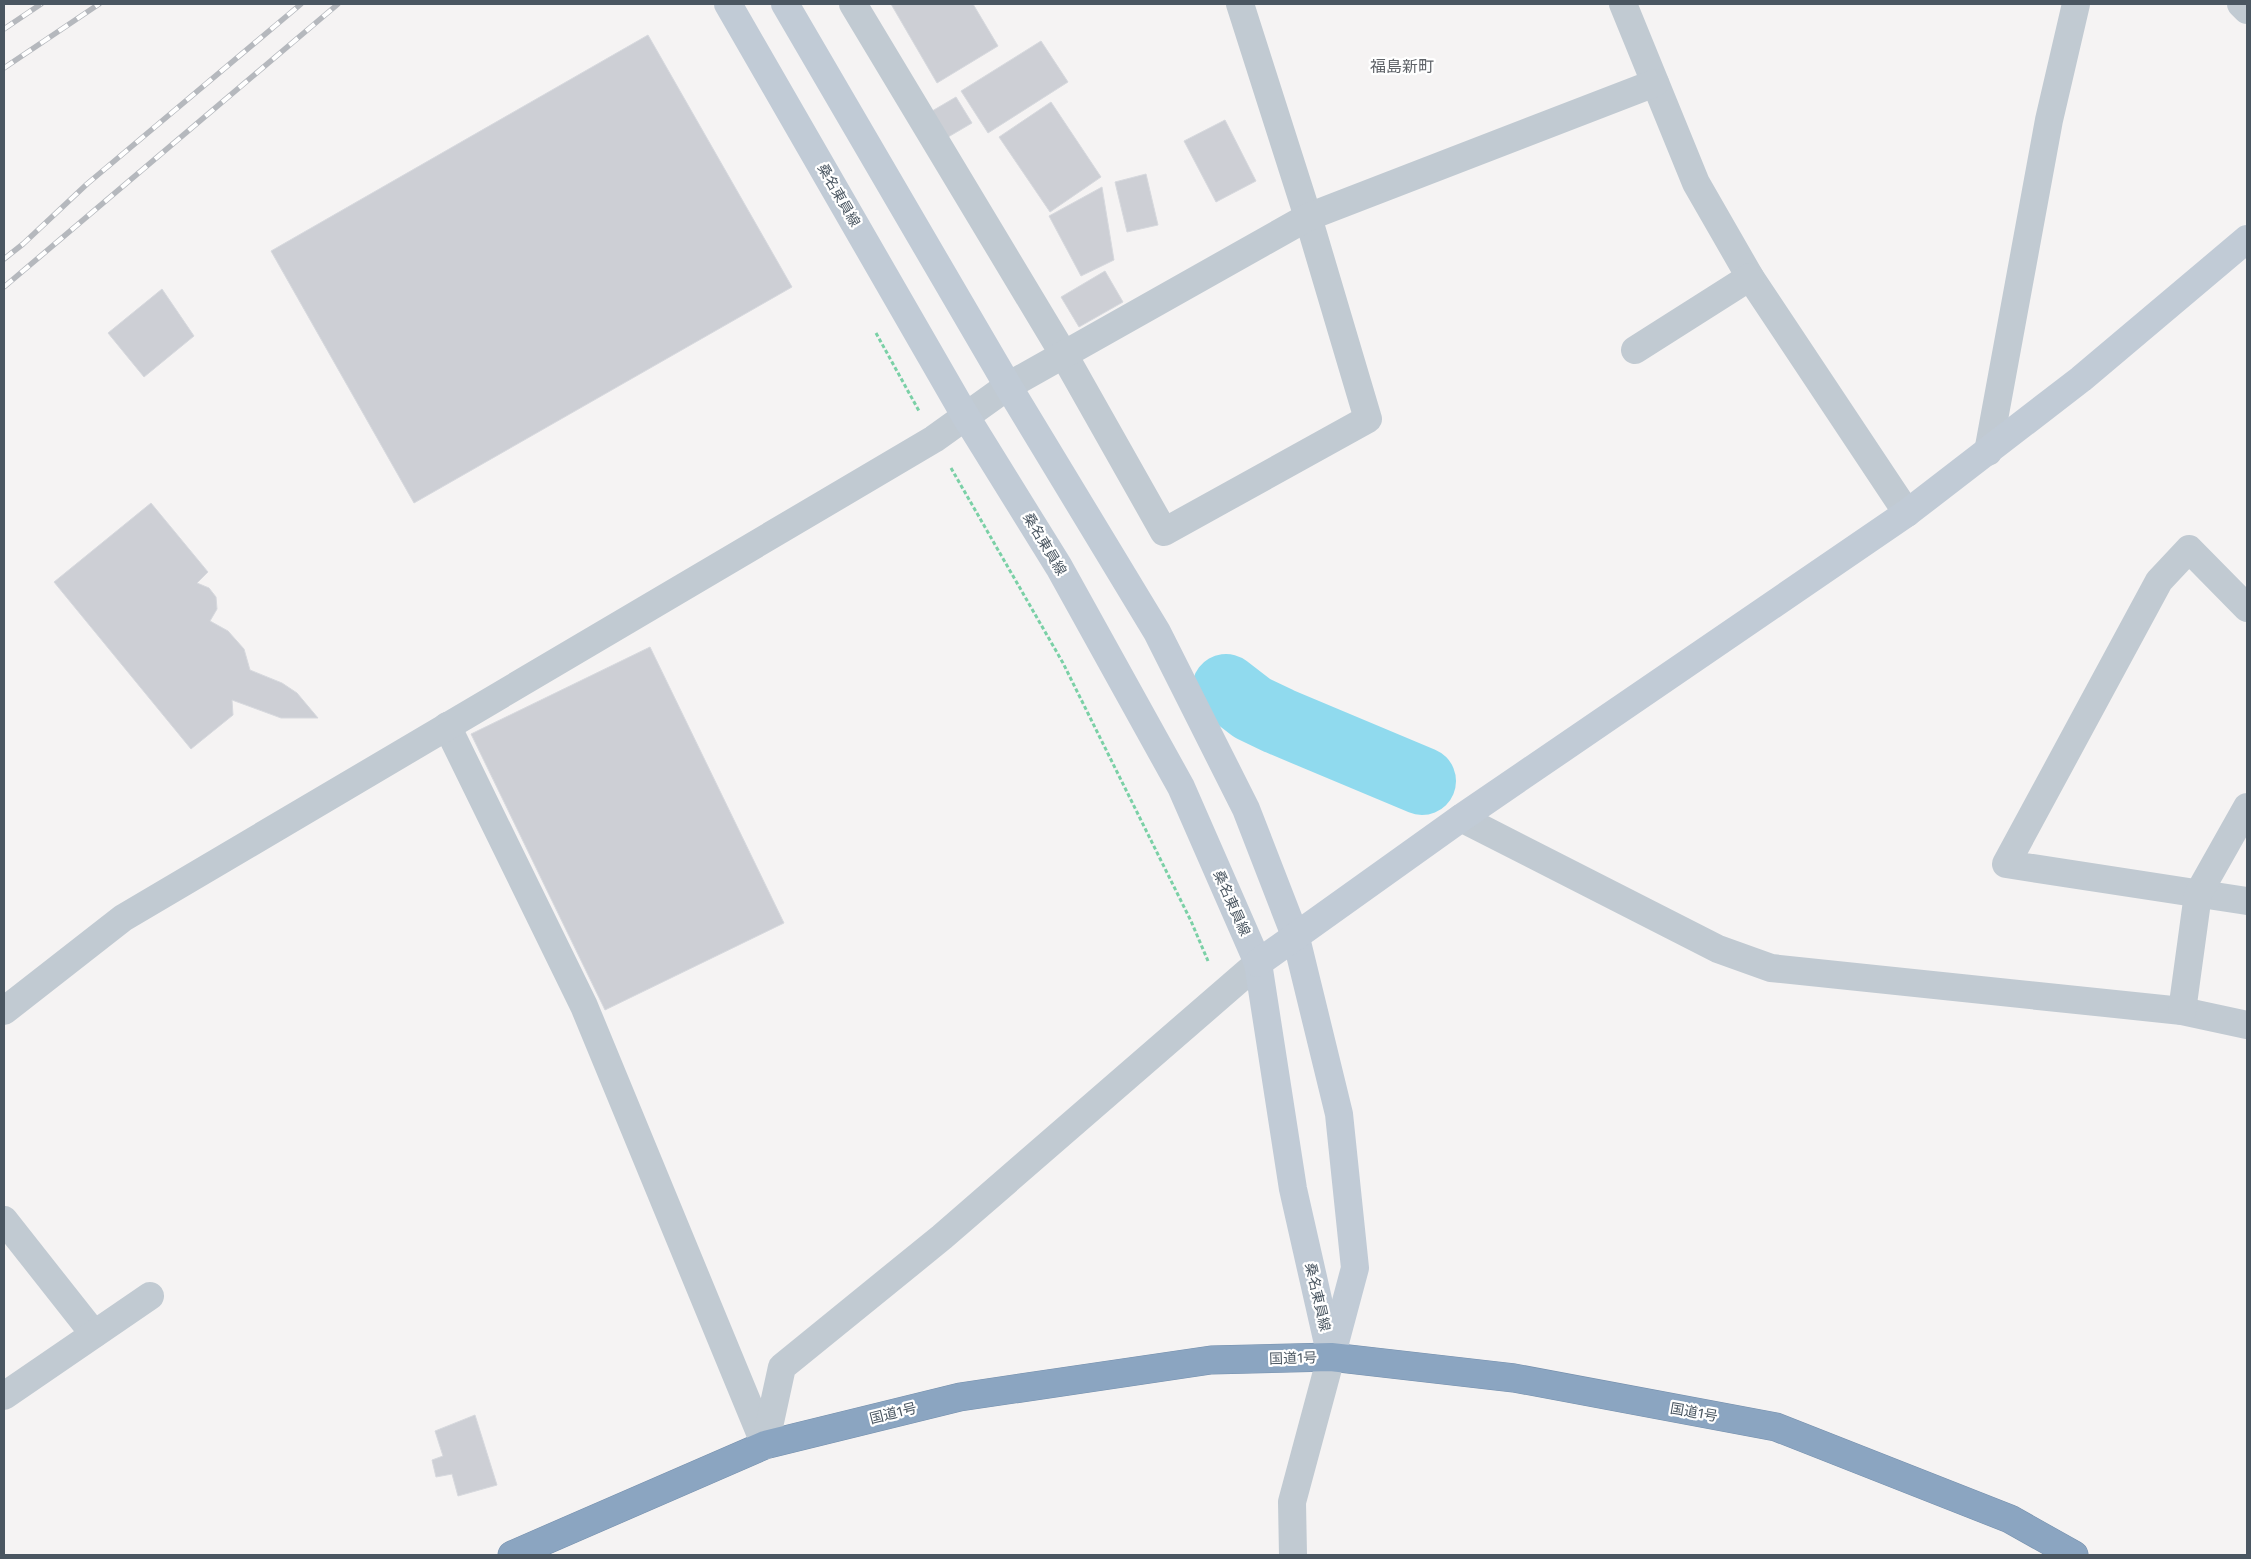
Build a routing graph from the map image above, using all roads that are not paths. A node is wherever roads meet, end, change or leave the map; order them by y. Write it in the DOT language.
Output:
graph roads {
  1 [pos="728,4"];
  2 [pos="786,4"];
  3 [pos="853,4"];
  4 [pos="1240,4"];
  5 [pos="1623,4"];
  6 [pos="2076,4"];
  7 [pos="2241,4"];
  8 [pos="2247,10"];
  9 [pos="1655,84"];
  10 [pos="1308,217"];
  11 [pos="2247,239"];
  12 [pos="1750,277"];
  13 [pos="1635,350"];
  14 [pos="1064,355"];
  15 [pos="1008,386"];
  16 [pos="966,417"];
  17 [pos="1988,452"];
  18 [pos="1907,513"];
  19 [pos="2247,608"];
  20 [pos="447,726"];
  21 [pos="2247,807"];
  22 [pos="1461,818"];
  23 [pos="2198,894"];
  24 [pos="2247,901"];
  25 [pos="1296,938"];
  26 [pos="1258,963"];
  27 [pos="4,1011"];
  28 [pos="2182,1011"];
  29 [pos="2247,1025"];
  30 [pos="4,1220"];
  31 [pos="150,1296"];
  32 [pos="94,1334"];
  33 [pos="1331,1357"];
  34 [pos="4,1396"];
  35 [pos="765,1445"];
  36 [pos="512,1555"];
  37 [pos="1293,1555"];
  38 [pos="2074,1555"];
  1 -- 16 [label="main road, 桑名東員線"];
  2 -- 15 [label="main road, 桑名東員線"];
  3 -- 14 [label="street"];
  4 -- 10 [label="street"];
  5 -- 9 [label="street"];
  6 -- 17 [label="street"];
  7 -- 8 [label="street"];
  9 -- 10 [label="street"];
  9 -- 12 [label="street"];
  10 -- 14 [label="street"];
  10 -- 14 [label="street"];
  11 -- 17 [label="main road"];
  12 -- 13 [label="street"];
  12 -- 18 [label="street"];
  14 -- 15 [label="street"];
  15 -- 16 [label="street"];
  15 -- 25 [label="main road, 桑名東員線"];
  16 -- 20 [label="street"];
  16 -- 26 [label="main road, 桑名東員線"];
  17 -- 18 [label="main road"];
  18 -- 22 [label="main road"];
  19 -- 23 [label="street"];
  20 -- 27 [label="street"];
  20 -- 35 [label="street"];
  21 -- 23 [label="street"];
  22 -- 25 [label="main road"];
  22 -- 28 [label="street"];
  23 -- 24 [label="street"];
  23 -- 28 [label="street"];
  25 -- 26 [label="main road"];
  25 -- 33 [label="main road, 桑名東員線"];
  26 -- 33 [label="main road, 桑名東員線"];
  26 -- 35 [label="street"];
  28 -- 29 [label="street"];
  30 -- 32 [label="street"];
  31 -- 32 [label="street"];
  32 -- 34 [label="street"];
  33 -- 35 [label="highway, 国道1号"];
  33 -- 37 [label="street"];
  33 -- 38 [label="highway, 国道1号"];
  35 -- 36 [label="highway, 国道1号"];
}
